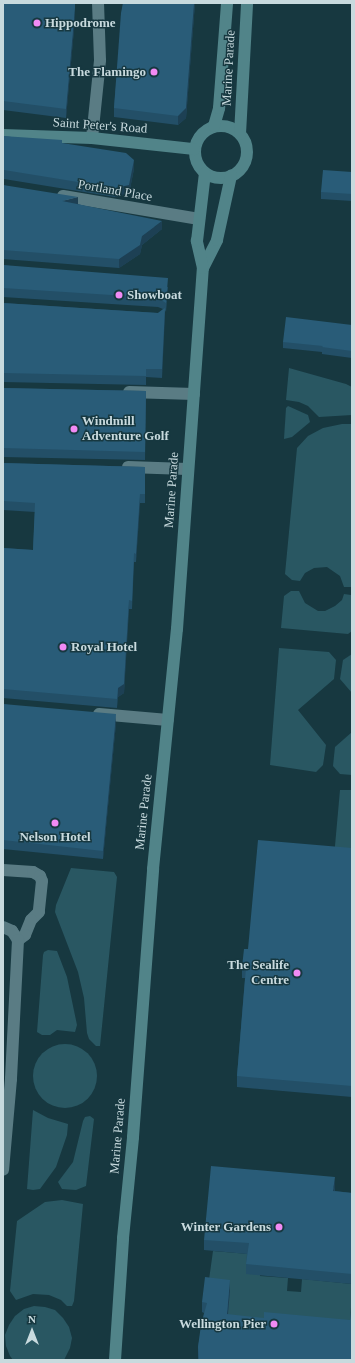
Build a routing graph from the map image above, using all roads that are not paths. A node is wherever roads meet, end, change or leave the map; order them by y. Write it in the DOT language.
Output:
graph roads {
  1 [pos="98,3"];
  2 [pos="227,3"];
  3 [pos="247,3"];
  4 [pos="214,126"];
  5 [pos="240,134"];
  6 [pos="3,135"];
  7 [pos="92,138"];
  8 [pos="194,149"];
  9 [pos="205,173"];
  10 [pos="231,176"];
  11 [pos="50,194"];
  12 [pos="199,219"];
  13 [pos="204,268"];
  14 [pos="114,392"];
  15 [pos="194,394"];
  16 [pos="115,466"];
  17 [pos="187,469"];
  18 [pos="89,713"];
  19 [pos="168,720"];
  20 [pos="3,870"];
  21 [pos="3,927"];
  22 [pos="18,940"];
  23 [pos="3,1170"];
  24 [pos="115,1360"];
  1 -- 7 [label="street"];
  2 -- 4 [label="street, Marine Parade"];
  3 -- 5 [label="street, Marine Parade"];
  4 -- 5 [label="street"];
  4 -- 8 [label="street"];
  5 -- 10 [label="street, Marine Parade"];
  6 -- 7 [label="street, Saint Peter's Road"];
  7 -- 8 [label="street, Saint Peter's Road"];
  8 -- 9 [label="street"];
  9 -- 10 [label="street"];
  9 -- 12 [label="street, Marine Parade"];
  10 -- 13 [label="street, Marine Parade"];
  11 -- 12 [label="street, Portland Place"];
  12 -- 13 [label="street, Marine Parade"];
  13 -- 15 [label="street, Marine Parade"];
  14 -- 15 [label="street"];
  15 -- 17 [label="street, Marine Parade"];
  16 -- 17 [label="street"];
  17 -- 19 [label="street, Marine Parade"];
  18 -- 19 [label="street"];
  19 -- 24 [label="street, Marine Parade"];
  20 -- 22 [label="street"];
  21 -- 22 [label="street"];
  22 -- 23 [label="street"];
}
